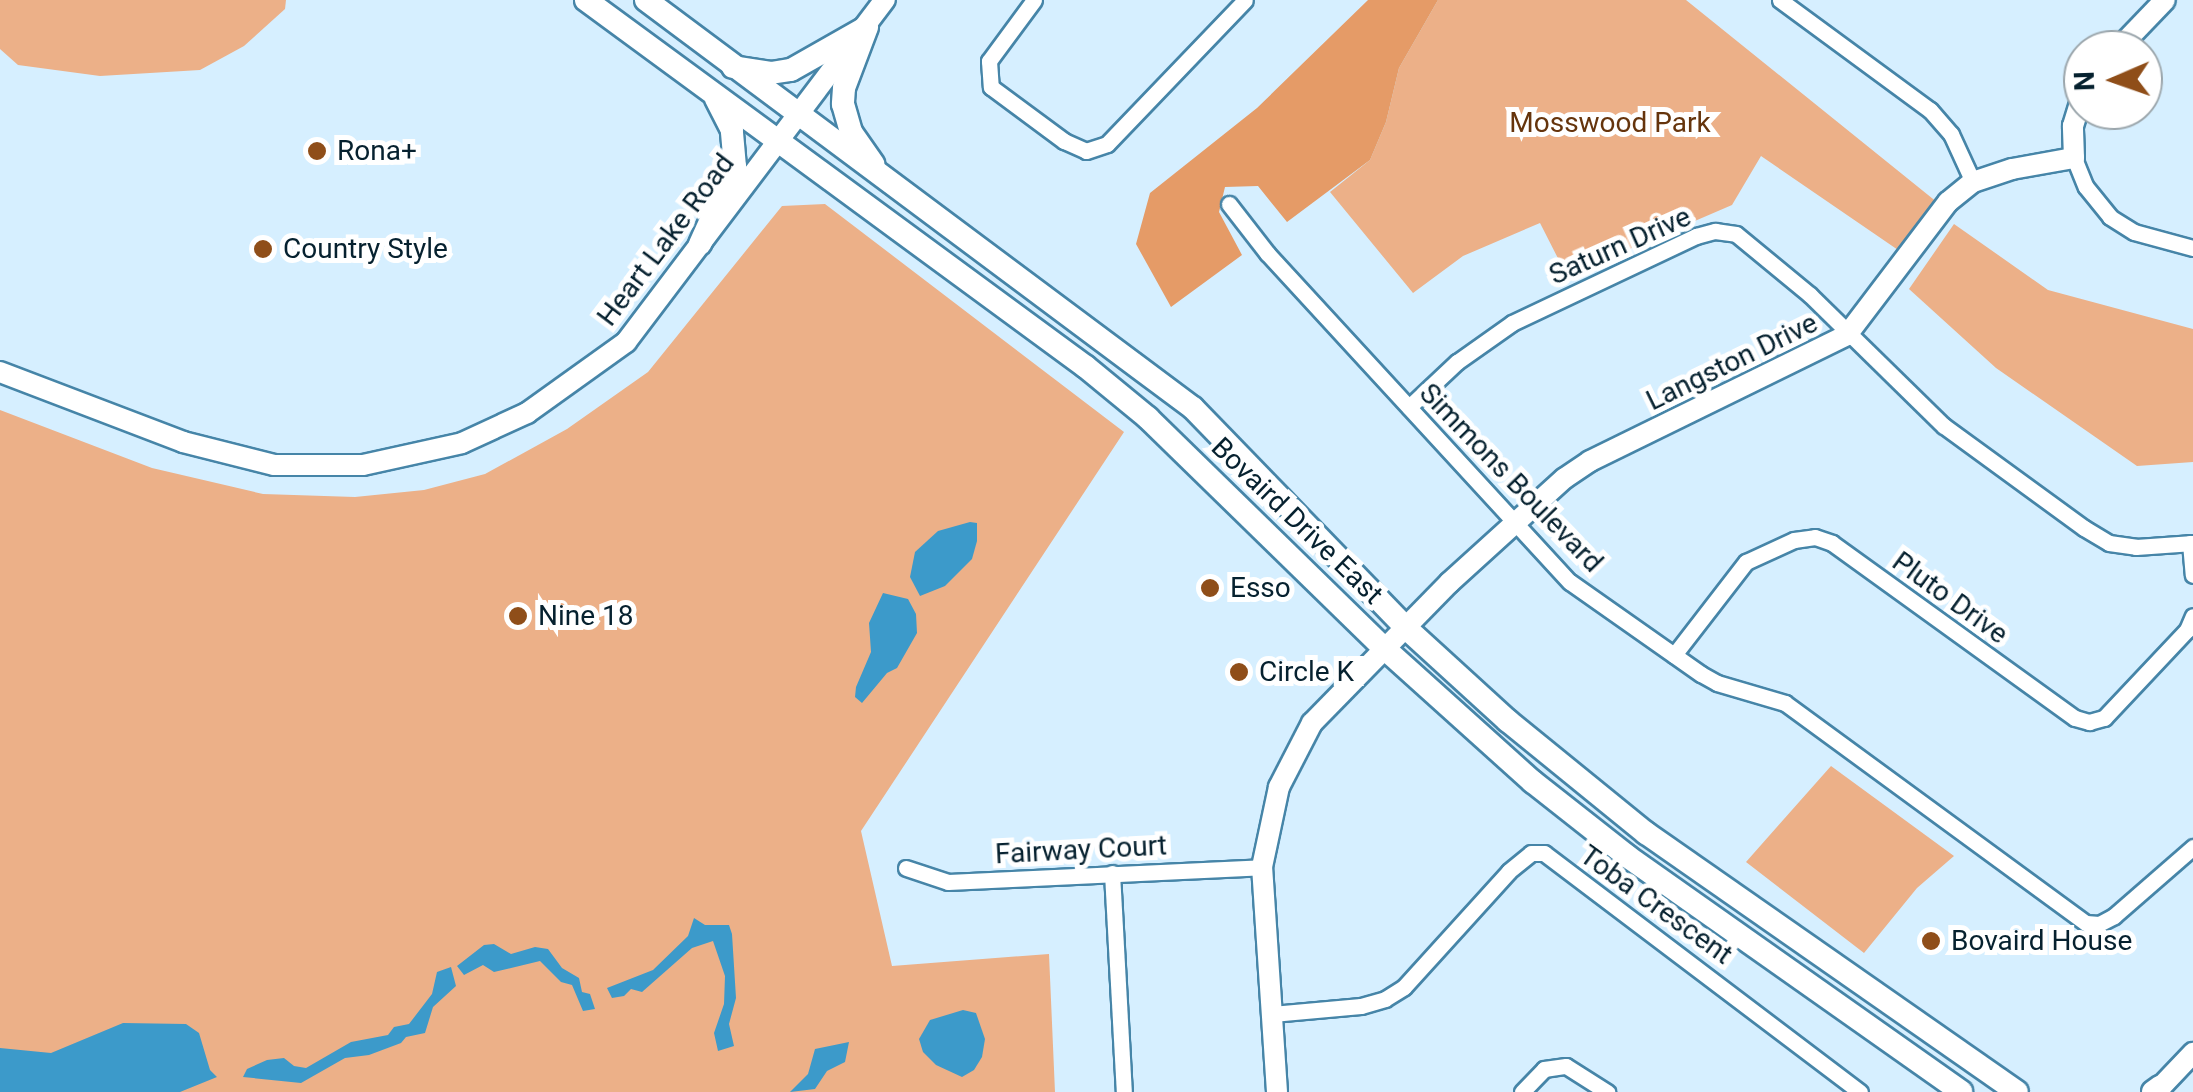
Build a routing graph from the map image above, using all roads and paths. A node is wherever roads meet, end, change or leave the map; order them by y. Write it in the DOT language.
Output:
graph roads {
  1 [pos="586,0"];
  2 [pos="646,0"];
  3 [pos="885,0"];
  4 [pos="1034,0"];
  5 [pos="1245,0"];
  6 [pos="1780,0"];
  7 [pos="2165,0"];
  8 [pos="867,26"];
  9 [pos="2137,30"];
  10 [pos="730,66"];
  11 [pos="715,95"];
  12 [pos="798,116"];
  13 [pos="2074,130"];
  14 [pos="777,142"];
  15 [pos="2074,158"];
  16 [pos="884,180"];
  17 [pos="1973,182"];
  18 [pos="1228,204"];
  19 [pos="700,244"];
  20 [pos="2192,245"];
  21 [pos="1847,335"];
  22 [pos="0,372"];
  23 [pos="1409,407"];
  24 [pos="1516,522"];
  25 [pos="2191,543"];
  26 [pos="2193,575"];
  27 [pos="2193,616"];
  28 [pos="1405,627"];
  29 [pos="1384,648"];
  30 [pos="1674,655"];
  31 [pos="2193,847"];
  32 [pos="1262,867"];
  33 [pos="906,868"];
  34 [pos="1112,873"];
  35 [pos="1272,1014"];
  36 [pos="2193,1053"];
  37 [pos="2156,1090"];
  38 [pos="1124,1092"];
  39 [pos="1277,1092"];
  40 [pos="1522,1092"];
  41 [pos="1607,1092"];
  42 [pos="1860,1092"];
  43 [pos="1961,1092"];
  44 [pos="2017,1092"];
  1 -- 11 [label="main road, Bovaird Drive East"];
  2 -- 10 [label="main road, Bovaird Drive East"];
  3 -- 8 [label="street, Heart Lake Road"];
  4 -- 5 [label="street"];
  6 -- 17 [label="street"];
  7 -- 9 [label="street"];
  8 -- 10 [label="main road"];
  8 -- 12 [label="street, Heart Lake Road"];
  8 -- 16 [label="main road"];
  10 -- 12 [label="main road, Bovaird Drive East"];
  11 -- 14 [label="main road, Bovaird Drive East"];
  11 -- 19 [label="main road"];
  12 -- 14 [label="street, Heart Lake Road"];
  12 -- 16 [label="main road, Bovaird Drive East"];
  13 -- 15 [label="street"];
  14 -- 19 [label="street, Heart Lake Road"];
  14 -- 29 [label="main road, Bovaird Drive East"];
  15 -- 17 [label="street, Langston Drive"];
  15 -- 20 [label="street"];
  16 -- 28 [label="main road, Bovaird Drive East"];
  17 -- 21 [label="street, Langston Drive"];
  18 -- 23 [label="street, Simmons Boulevard"];
  19 -- 22 [label="street, Heart Lake Road"];
  21 -- 23 [label="street, Saturn Drive"];
  21 -- 24 [label="street, Langston Drive"];
  21 -- 25 [label="street"];
  23 -- 24 [label="street, Simmons Boulevard"];
  24 -- 28 [label="street, Langston Drive"];
  24 -- 30 [label="street, Simmons Boulevard"];
  25 -- 26 [label="street"];
  27 -- 30 [label="street, Pluto Drive"];
  28 -- 29 [label="street, Langston Drive"];
  28 -- 44 [label="main road, Bovaird Drive East"];
  29 -- 32 [label="street, Langston Drive"];
  29 -- 43 [label="main road, Bovaird Drive East"];
  30 -- 31 [label="street, Simmons Boulevard"];
  32 -- 34 [label="street, Fairway Court"];
  32 -- 35 [label="street, Langston Drive"];
  33 -- 34 [label="street, Fairway Court"];
  34 -- 38 [label="street"];
  35 -- 39 [label="street, Langston Drive"];
  35 -- 42 [label="street, Toba Crescent"];
  36 -- 37 [label="street"];
  40 -- 41 [label="street"];
}
